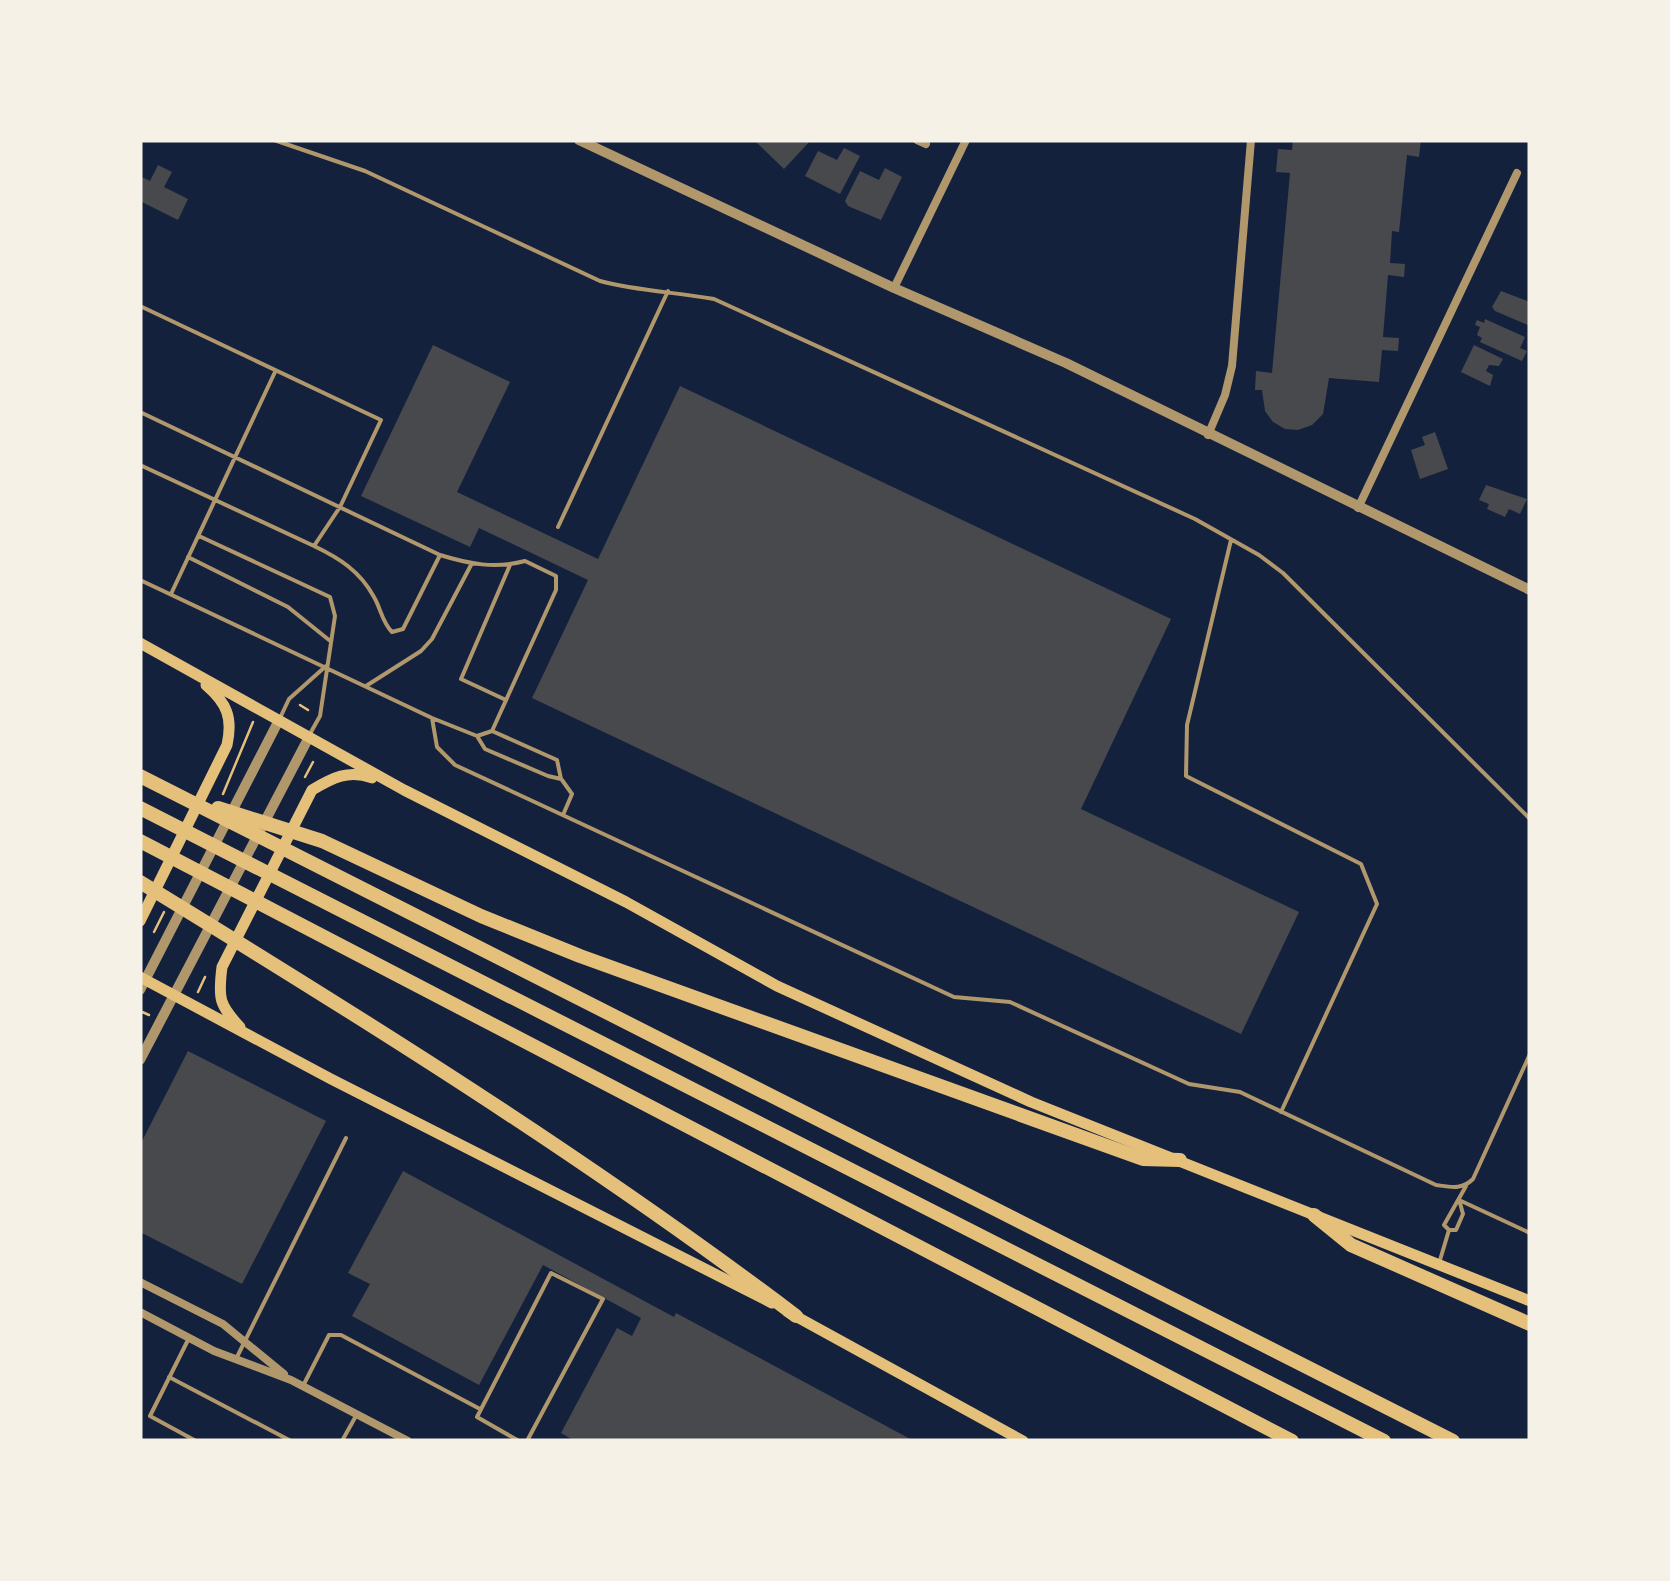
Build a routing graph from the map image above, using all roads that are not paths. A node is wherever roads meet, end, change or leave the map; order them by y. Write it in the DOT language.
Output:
graph roads {
  1 [pos="274,140"];
  2 [pos="579,140"];
  3 [pos="966,140"];
  4 [pos="1251,140"];
  5 [pos="605,146"];
  6 [pos="1517,173"];
  7 [pos="894,288"];
  8 [pos="668,291"];
  9 [pos="140,306"];
  10 [pos="276,370"];
  11 [pos="140,412"];
  12 [pos="1208,435"];
  13 [pos="235,457"];
  14 [pos="140,466"];
  15 [pos="215,501"];
  16 [pos="340,507"];
  17 [pos="1358,508"];
  18 [pos="558,527"];
  19 [pos="198,536"];
  20 [pos="1232,540"];
  21 [pos="314,546"];
  22 [pos="440,555"];
  23 [pos="188,557"];
  24 [pos="510,564"];
  25 [pos="472,565"];
  26 [pos="140,580"];
  27 [pos="1530,590"];
  28 [pos="171,594"];
  29 [pos="330,640"];
  30 [pos="140,643"];
  31 [pos="184,666"];
  32 [pos="326,666"];
  33 [pos="366,686"];
  34 [pos="506,700"];
  35 [pos="432,718"];
  36 [pos="279,720"];
  37 [pos="492,731"];
  38 [pos="477,736"];
  39 [pos="308,737"];
  40 [pos="140,776"];
  41 [pos="561,778"];
  42 [pos="404,790"];
  43 [pos="174,794"];
  44 [pos="140,808"];
  45 [pos="564,815"];
  46 [pos="1530,818"];
  47 [pos="144,844"];
  48 [pos="140,882"];
  49 [pos="140,921"];
  50 [pos="142,983"];
  51 [pos="176,996"];
  52 [pos="247,1034"];
  53 [pos="1530,1054"];
  54 [pos="140,1060"];
  55 [pos="1281,1112"];
  56 [pos="346,1138"];
  57 [pos="1180,1160"];
  58 [pos="1466,1186"];
  59 [pos="1459,1200"];
  60 [pos="1314,1215"];
  61 [pos="1449,1230"];
  62 [pos="1530,1234"];
  63 [pos="1438,1264"];
  64 [pos="140,1282"];
  65 [pos="1530,1301"];
  66 [pos="140,1312"];
  67 [pos="796,1316"];
  68 [pos="1530,1324"];
  69 [pos="189,1338"];
  70 [pos="245,1342"];
  71 [pos="236,1360"];
  72 [pos="169,1377"];
  73 [pos="291,1380"];
  74 [pos="303,1386"];
  75 [pos="480,1409"];
  76 [pos="357,1414"];
  77 [pos="405,1440"];
  78 [pos="196,1441"];
  79 [pos="292,1441"];
  80 [pos="342,1441"];
  81 [pos="518,1441"];
  82 [pos="527,1441"];
  83 [pos="1023,1441"];
  84 [pos="1292,1441"];
  85 [pos="1384,1441"];
  86 [pos="1452,1441"];
  1 -- 8 [label="lane"];
  2 -- 5 [label="street"];
  3 -- 7 [label="street"];
  4 -- 12 [label="street"];
  5 -- 7 [label="street"];
  6 -- 17 [label="street"];
  7 -- 12 [label="street"];
  8 -- 18 [label="lane"];
  8 -- 20 [label="lane"];
  9 -- 10 [label="lane"];
  10 -- 13 [label="lane"];
  10 -- 16 [label="lane"];
  11 -- 13 [label="lane"];
  12 -- 17 [label="street"];
  13 -- 15 [label="lane"];
  13 -- 16 [label="lane"];
  14 -- 15 [label="lane"];
  15 -- 19 [label="lane"];
  15 -- 21 [label="lane"];
  16 -- 21 [label="lane"];
  16 -- 22 [label="lane"];
  17 -- 27 [label="street"];
  19 -- 23 [label="lane"];
  19 -- 29 [label="lane"];
  20 -- 46 [label="lane"];
  20 -- 55 [label="lane"];
  21 -- 22 [label="lane"];
  22 -- 25 [label="lane"];
  23 -- 28 [label="lane"];
  23 -- 29 [label="lane"];
  24 -- 25 [label="lane"];
  24 -- 34 [label="lane"];
  24 -- 34 [label="lane"];
  25 -- 33 [label="lane"];
  26 -- 28 [label="lane"];
  28 -- 32 [label="lane"];
  29 -- 32 [label="lane"];
  30 -- 31 [label="main road"];
  31 -- 36 [label="main road"];
  31 -- 49 [label="main road"];
  32 -- 33 [label="lane"];
  32 -- 36 [label="lane"];
  32 -- 39 [label="lane"];
  33 -- 35 [label="lane"];
  34 -- 37 [label="lane"];
  35 -- 38 [label="lane"];
  35 -- 45 [label="lane"];
  36 -- 39 [label="main road"];
  36 -- 50 [label="street"];
  37 -- 38 [label="lane"];
  37 -- 41 [label="lane"];
  38 -- 41 [label="lane"];
  39 -- 42 [label="main road"];
  39 -- 51 [label="street"];
  40 -- 43 [label="highway"];
  41 -- 45 [label="lane"];
  42 -- 52 [label="main road"];
  42 -- 57 [label="main road"];
  43 -- 57 [label="highway"];
  43 -- 86 [label="highway"];
  44 -- 85 [label="highway"];
  45 -- 55 [label="lane"];
  47 -- 84 [label="highway"];
  48 -- 67 [label="highway"];
  50 -- 51 [label="main road"];
  51 -- 52 [label="main road"];
  51 -- 54 [label="street"];
  52 -- 67 [label="main road"];
  53 -- 58 [label="lane"];
  55 -- 58 [label="lane"];
  56 -- 70 [label="lane"];
  57 -- 60 [label="main road"];
  58 -- 59 [label="lane"];
  59 -- 61 [label="lane"];
  59 -- 61 [label="lane"];
  59 -- 62 [label="lane"];
  60 -- 63 [label="main road"];
  60 -- 68 [label="highway"];
  61 -- 63 [label="lane"];
  63 -- 65 [label="main road"];
  64 -- 70 [label="street"];
  66 -- 69 [label="street"];
  67 -- 83 [label="main road"];
  69 -- 71 [label="street"];
  69 -- 72 [label="lane"];
  70 -- 71 [label="lane"];
  70 -- 73 [label="street"];
  71 -- 73 [label="street"];
  72 -- 78 [label="lane"];
  72 -- 79 [label="lane"];
  73 -- 74 [label="street"];
  74 -- 75 [label="lane"];
  74 -- 76 [label="street"];
  75 -- 81 [label="lane"];
  75 -- 82 [label="lane"];
  76 -- 77 [label="street"];
  76 -- 80 [label="lane"];
}
